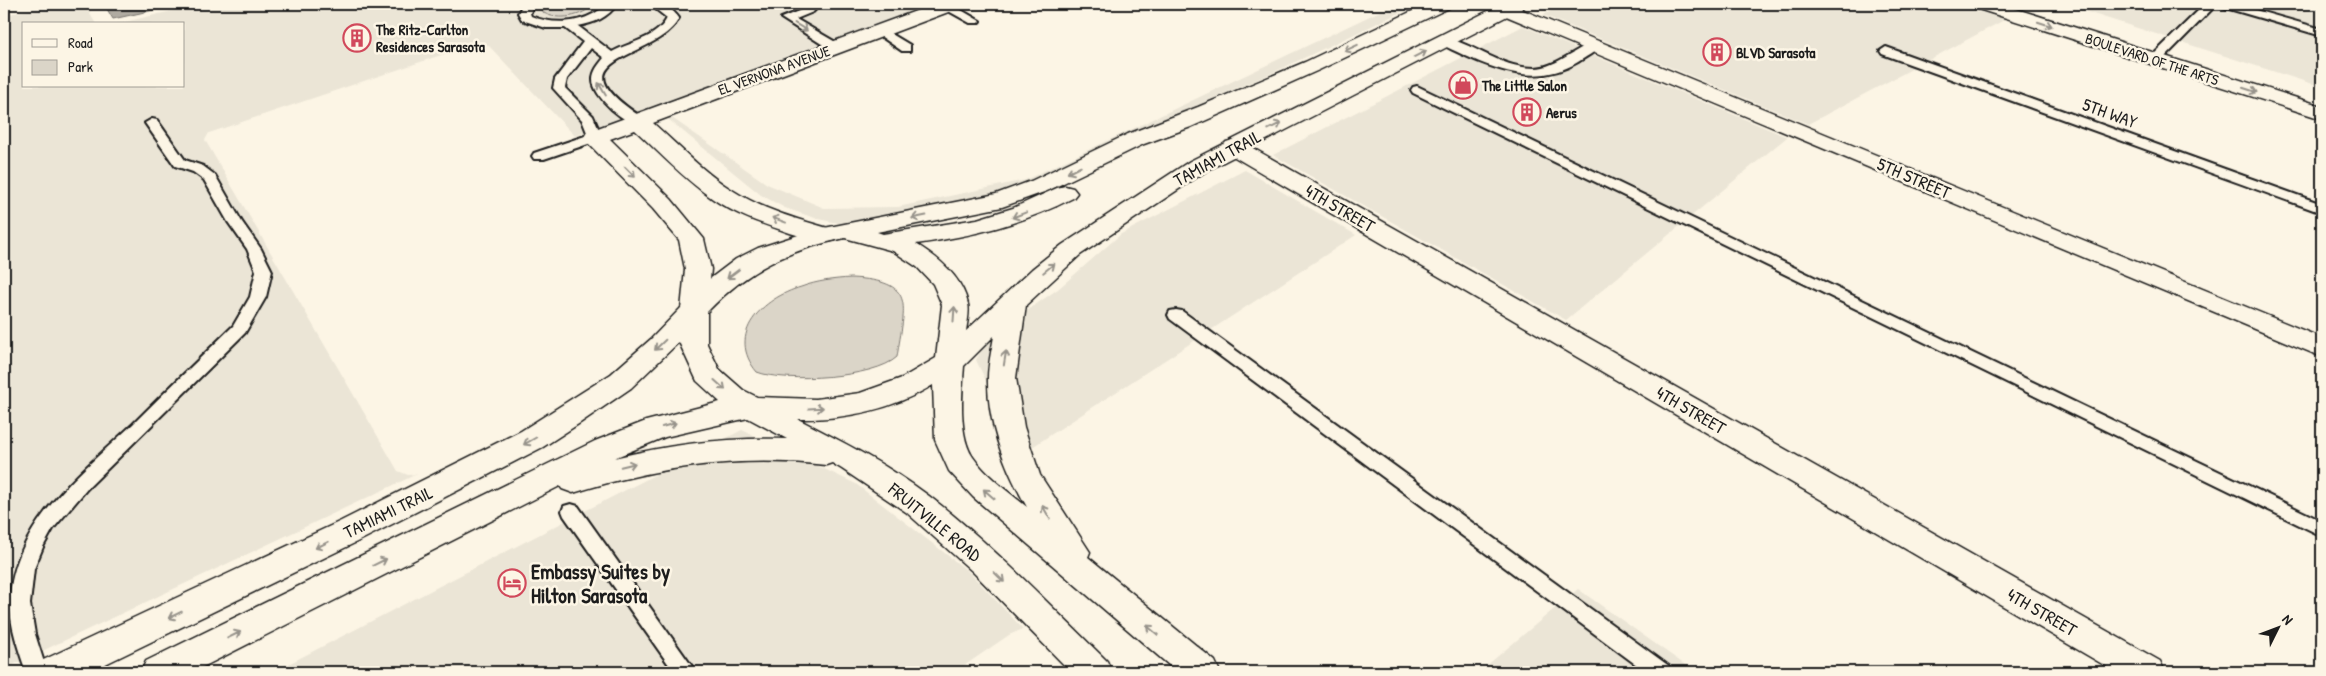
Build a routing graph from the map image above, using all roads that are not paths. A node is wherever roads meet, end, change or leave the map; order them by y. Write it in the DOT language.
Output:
graph roads {
  1 [pos="528,4"];
  2 [pos="612,4"];
  3 [pos="654,4"];
  4 [pos="1982,4"];
  5 [pos="2040,4"];
  6 [pos="2211,4"];
  7 [pos="2222,4"];
  8 [pos="949,5"];
  9 [pos="1432,5"];
  10 [pos="1511,6"];
  11 [pos="809,10"];
  12 [pos="974,21"];
  13 [pos="567,24"];
  14 [pos="880,30"];
  15 [pos="2322,33"];
  16 [pos="1444,41"];
  17 [pos="589,42"];
  18 [pos="1594,46"];
  19 [pos="835,47"];
  20 [pos="906,48"];
  21 [pos="1886,52"];
  22 [pos="2162,52"];
  23 [pos="612,58"];
  24 [pos="1417,90"];
  25 [pos="2322,96"];
  26 [pos="2322,113"];
  27 [pos="1198,114"];
  28 [pos="638,121"];
  29 [pos="152,124"];
  30 [pos="595,137"];
  31 [pos="1234,147"];
  32 [pos="539,156"];
  33 [pos="2322,209"];
  34 [pos="826,235"];
  35 [pos="887,240"];
  36 [pos="1013,302"];
  37 [pos="694,310"];
  38 [pos="1176,315"];
  39 [pos="2322,348"];
  40 [pos="951,362"];
  41 [pos="750,407"];
  42 [pos="853,461"];
  43 [pos="571,510"];
  44 [pos="482,512"];
  45 [pos="2322,530"];
  46 [pos="1107,592"];
  47 [pos="195,664"];
  48 [pos="36,672"];
  49 [pos="54,672"];
  50 [pos="159,672"];
  51 [pos="686,672"];
  52 [pos="1094,672"];
  53 [pos="1202,672"];
  54 [pos="1662,672"];
  55 [pos="2147,672"];
  1 -- 13 [label="lane"];
  2 -- 13 [label="lane"];
  3 -- 23 [label="lane"];
  4 -- 22 [label="main road, BOULEVARD OF THE ARTS, one-way"];
  5 -- 22 [label="main road, BOULEVARD OF THE ARTS"];
  6 -- 22 [label="lane"];
  7 -- 15 [label="lane"];
  8 -- 12 [label="lane"];
  8 -- 14 [label="main road, EL VERNONA AVENUE"];
  9 -- 27 [label="main road, one-way"];
  10 -- 16 [label="main road, TAMIAMI TRAIL"];
  10 -- 18 [label="main road, 5TH STREET"];
  11 -- 19 [label="lane, one-way"];
  13 -- 17 [label="lane"];
  14 -- 19 [label="main road, EL VERNONA AVENUE"];
  14 -- 20 [label="lane"];
  16 -- 18 [label="lane"];
  31 -- 16 [label="main road, TAMIAMI TRAIL, one-way"];
  17 -- 23 [label="lane"];
  17 -- 30 [label="lane"];
  18 -- 39 [label="main road, 5TH STREET"];
  19 -- 28 [label="main road, EL VERNONA AVENUE"];
  21 -- 33 [label="lane, 5TH WAY"];
  22 -- 25 [label="main road, BOULEVARD OF THE ARTS"];
  22 -- 26 [label="main road, BOULEVARD OF THE ARTS, one-way"];
  28 -- 23 [label="lane, one-way"];
  24 -- 45 [label="lane"];
  27 -- 34 [label="main road, one-way"];
  27 -- 35 [label="main road, one-way"];
  28 -- 30 [label="main road, EL VERNONA AVENUE"];
  34 -- 28 [label="main road, one-way"];
  29 -- 48 [label="lane"];
  30 -- 32 [label="lane"];
  30 -- 37 [label="main road, FRUITVILLE ROAD, one-way"];
  36 -- 31 [label="main road, TAMIAMI TRAIL, one-way"];
  31 -- 55 [label="main road, 4TH STREET"];
  34 -- 35 [label="main road"];
  34 -- 37 [label="main road, TAMIAMI TRAIL, one-way"];
  40 -- 35 [label="main road, one-way"];
  36 -- 40 [label="main road, TAMIAMI TRAIL"];
  46 -- 36 [label="main road, one-way"];
  37 -- 41 [label="main road, FRUITVILLE ROAD, one-way"];
  37 -- 49 [label="main road, TAMIAMI TRAIL, one-way"];
  38 -- 54 [label="lane"];
  41 -- 40 [label="main road, TAMIAMI TRAIL, one-way"];
  46 -- 40 [label="main road, one-way"];
  41 -- 42 [label="main road, FRUITVILLE ROAD"];
  44 -- 41 [label="main road, one-way"];
  44 -- 42 [label="main road, one-way"];
  42 -- 52 [label="main road, FRUITVILLE ROAD, one-way"];
  43 -- 51 [label="lane"];
  47 -- 44 [label="main road, one-way"];
  53 -- 46 [label="main road, one-way"];
  47 -- 50 [label="main road"];
}
